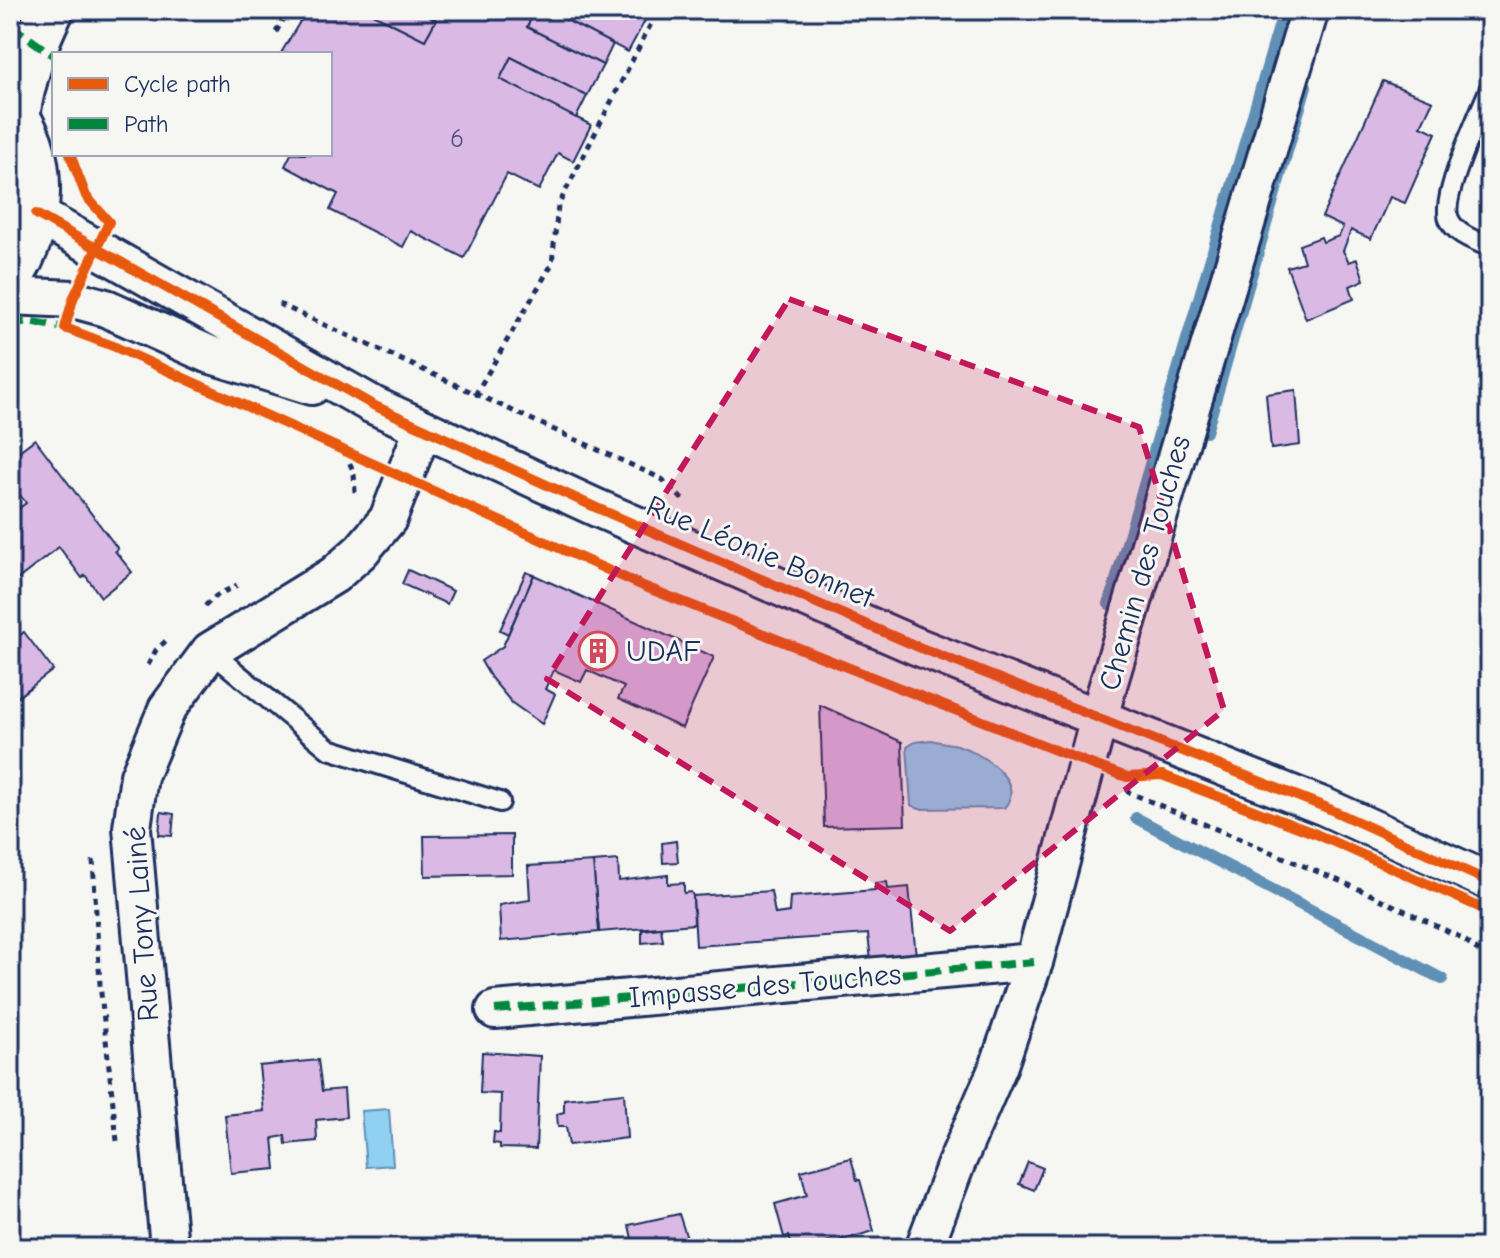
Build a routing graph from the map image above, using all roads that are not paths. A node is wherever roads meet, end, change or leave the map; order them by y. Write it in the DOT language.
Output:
graph roads {
  1 [pos="51,10"];
  2 [pos="1310,10"];
  3 [pos="1478,10"];
  4 [pos="1490,15"];
  5 [pos="1490,88"];
  6 [pos="13,112"];
  7 [pos="36,214"];
  8 [pos="1490,247"];
  9 [pos="10,277"];
  10 [pos="10,296"];
  11 [pos="373,405"];
  12 [pos="423,429"];
  13 [pos="210,651"];
  14 [pos="1100,718"];
  15 [pos="500,802"];
  16 [pos="1490,882"];
  17 [pos="1034,962"];
  18 [pos="495,1010"];
  19 [pos="169,1248"];
  20 [pos="924,1248"];
  1 -- 6 [label="street"];
  2 -- 14 [label="street, Chemin des Touches"];
  3 -- 4 [label="lane"];
  5 -- 8 [label="lane"];
  6 -- 7 [label="street"];
  7 -- 9 [label="street"];
  7 -- 11 [label="street, Rue Léonie Bonnet"];
  10 -- 11 [label="street, Rue Léonie Bonnet"];
  11 -- 12 [label="street, Rue Léonie Bonnet"];
  12 -- 13 [label="street, Rue Tony Lainé"];
  12 -- 14 [label="street, Rue Léonie Bonnet"];
  13 -- 15 [label="lane"];
  13 -- 19 [label="street, Rue Tony Lainé"];
  14 -- 16 [label="street, Rue Léonie Bonnet"];
  14 -- 17 [label="street, Chemin des Touches"];
  17 -- 18 [label="street, Impasse des Touches"];
  17 -- 20 [label="street, Chemin des Touches"];
}
